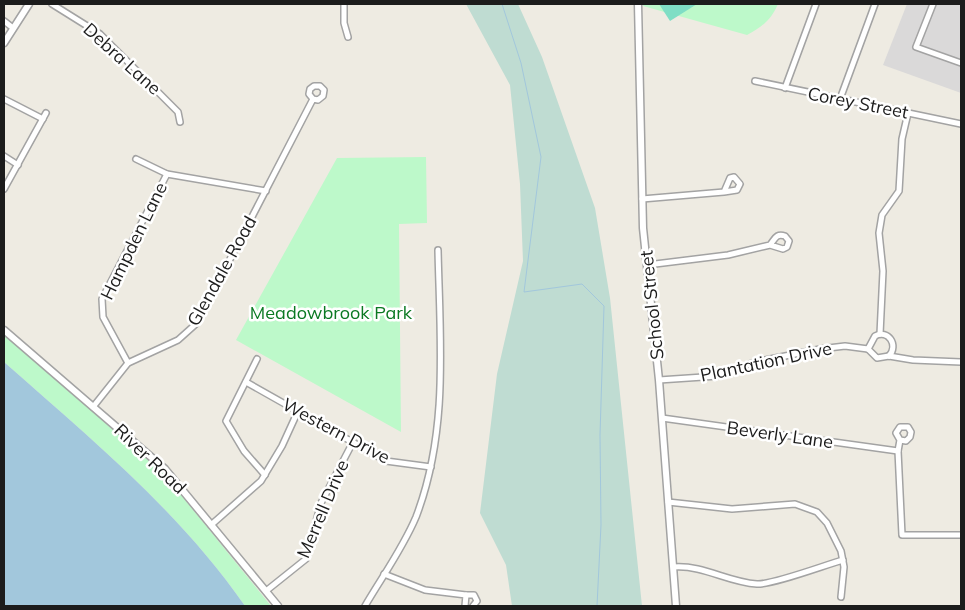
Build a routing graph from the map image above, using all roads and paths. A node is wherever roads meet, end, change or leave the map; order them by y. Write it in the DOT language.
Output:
graph roads {
  1 [pos="29,4"];
  2 [pos="52,4"];
  3 [pos="344,4"];
  4 [pos="638,4"];
  5 [pos="816,4"];
  6 [pos="875,4"];
  7 [pos="933,4"];
  8 [pos="4,21"];
  9 [pos="13,28"];
  10 [pos="348,37"];
  11 [pos="4,43"];
  12 [pos="961,63"];
  13 [pos="755,81"];
  14 [pos="785,88"];
  15 [pos="840,98"];
  16 [pos="4,99"];
  17 [pos="313,99"];
  18 [pos="46,113"];
  19 [pos="908,113"];
  20 [pos="43,119"];
  21 [pos="180,122"];
  22 [pos="961,124"];
  23 [pos="4,156"];
  24 [pos="136,159"];
  25 [pos="18,164"];
  26 [pos="167,174"];
  27 [pos="4,189"];
  28 [pos="266,191"];
  29 [pos="724,192"];
  30 [pos="642,199"];
  31 [pos="770,244"];
  32 [pos="438,250"];
  33 [pos="647,265"];
  34 [pos="4,330"];
  35 [pos="880,334"];
  36 [pos="868,348"];
  37 [pos="889,356"];
  38 [pos="257,359"];
  39 [pos="961,362"];
  40 [pos="128,363"];
  41 [pos="659,380"];
  42 [pos="246,382"];
  43 [pos="93,406"];
  44 [pos="298,411"];
  45 [pos="662,418"];
  46 [pos="900,440"];
  47 [pos="353,442"];
  48 [pos="898,451"];
  49 [pos="431,467"];
  50 [pos="265,475"];
  51 [pos="668,502"];
  52 [pos="211,525"];
  53 [pos="961,535"];
  54 [pos="843,560"];
  55 [pos="674,567"];
  56 [pos="384,574"];
  57 [pos="266,590"];
  58 [pos="466,595"];
  59 [pos="841,597"];
  60 [pos="278,606"];
  61 [pos="365,606"];
  62 [pos="465,606"];
  63 [pos="473,606"];
  64 [pos="676,606"];
  1 -- 9 [label="street"];
  2 -- 21 [label="street, Debra Lane"];
  3 -- 10 [label="street"];
  4 -- 30 [label="street, School Street"];
  5 -- 14 [label="street"];
  6 -- 15 [label="street"];
  7 -- 12 [label="street"];
  8 -- 9 [label="street"];
  9 -- 11 [label="street"];
  13 -- 14 [label="street, Corey Street"];
  14 -- 15 [label="street, Corey Street"];
  15 -- 19 [label="street, Corey Street"];
  16 -- 20 [label="street"];
  17 -- 28 [label="street, Glendale Road"];
  18 -- 20 [label="street"];
  19 -- 22 [label="street, Corey Street"];
  19 -- 35 [label="street"];
  20 -- 25 [label="street"];
  23 -- 25 [label="street"];
  24 -- 26 [label="street"];
  25 -- 27 [label="street"];
  26 -- 28 [label="street"];
  26 -- 40 [label="street, Hampden Lane"];
  28 -- 40 [label="street, Glendale Road"];
  29 -- 30 [label="street"];
  30 -- 33 [label="street, School Street"];
  31 -- 33 [label="street"];
  32 -- 49 [label="street"];
  33 -- 41 [label="street, School Street"];
  34 -- 43 [label="street, River Road"];
  35 -- 36 [label="street"];
  35 -- 37 [label="street"];
  36 -- 37 [label="street"];
  36 -- 41 [label="street, Plantation Drive"];
  37 -- 39 [label="street"];
  38 -- 42 [label="street"];
  40 -- 43 [label="street, Glendale Road"];
  41 -- 45 [label="street, School Street"];
  42 -- 44 [label="street, Western Drive"];
  42 -- 50 [label="street"];
  43 -- 52 [label="street, River Road"];
  44 -- 47 [label="street, Western Drive"];
  44 -- 50 [label="street"];
  45 -- 48 [label="street, Beverly Lane"];
  45 -- 51 [label="street, School Street"];
  46 -- 48 [label="street"];
  47 -- 49 [label="street, Western Drive"];
  47 -- 57 [label="street, Merrell Drive"];
  48 -- 53 [label="street"];
  49 -- 56 [label="street"];
  50 -- 52 [label="street"];
  51 -- 54 [label="street"];
  51 -- 55 [label="street, School Street"];
  52 -- 57 [label="street, River Road"];
  54 -- 55 [label="street"];
  54 -- 59 [label="street"];
  55 -- 64 [label="street, School Street"];
  56 -- 58 [label="street"];
  56 -- 61 [label="street"];
  57 -- 60 [label="street, River Road"];
  58 -- 62 [label="street"];
  58 -- 63 [label="street"];
}
